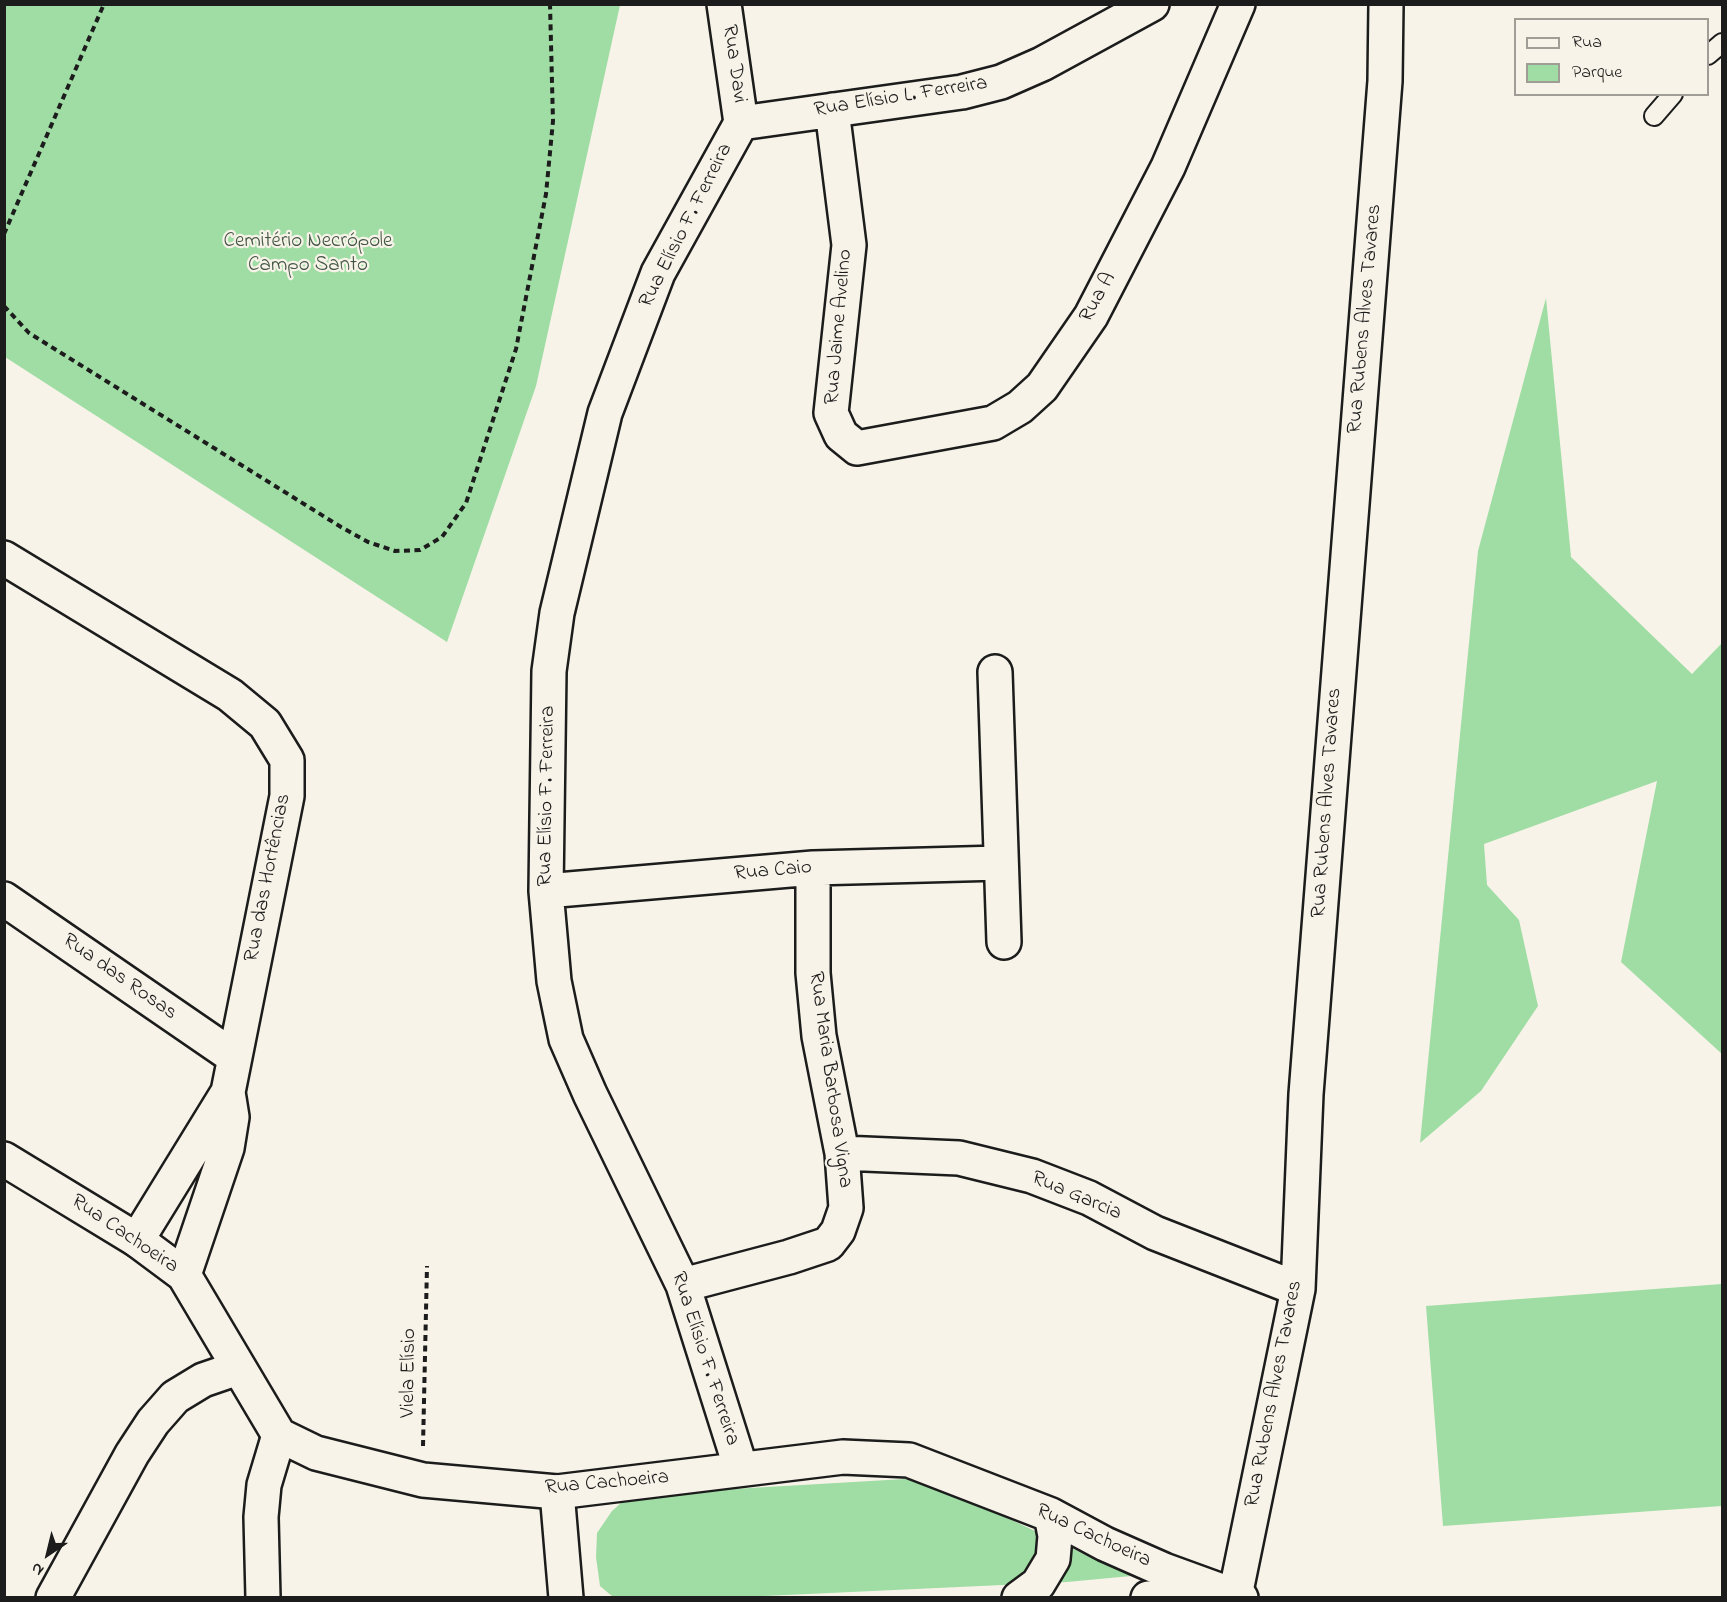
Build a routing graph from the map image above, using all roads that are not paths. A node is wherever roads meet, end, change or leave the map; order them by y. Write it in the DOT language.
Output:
graph roads {
  1 [pos="724,4"];
  2 [pos="1152,4"];
  3 [pos="1238,4"];
  4 [pos="1386,4"];
  5 [pos="1722,43"];
  6 [pos="1709,53"];
  7 [pos="1671,96"];
  8 [pos="832,110"];
  9 [pos="1654,116"];
  10 [pos="741,123"];
  11 [pos="841,435"];
  12 [pos="4,558"];
  13 [pos="995,672"];
  14 [pos="1000,863"];
  15 [pos="813,868"];
  16 [pos="546,891"];
  17 [pos="4,899"];
  18 [pos="1004,942"];
  19 [pos="234,1057"];
  20 [pos="228,1092"];
  21 [pos="842,1153"];
  22 [pos="4,1159"];
  23 [pos="137,1240"];
  24 [pos="184,1275"];
  25 [pos="683,1285"];
  26 [pos="1298,1289"];
  27 [pos="238,1368"];
  28 [pos="279,1435"];
  29 [pos="741,1469"];
  30 [pos="557,1492"];
  31 [pos="1051,1515"];
  32 [pos="1238,1597"];
  33 [pos="53,1598"];
  34 [pos="263,1598"];
  35 [pos="566,1598"];
  36 [pos="1019,1598"];
  37 [pos="1148,1598"];
  1 -- 10 [label="street, Rua Davi"];
  2 -- 8 [label="street, Rua Elísio L. Ferreira"];
  3 -- 11 [label="street, Rua A"];
  4 -- 26 [label="street, Rua Rubens Alves Tavares"];
  5 -- 6 [label="lane"];
  7 -- 9 [label="lane"];
  8 -- 10 [label="street, Rua Elísio L. Ferreira"];
  8 -- 11 [label="street, Rua Jaime Avelino"];
  10 -- 16 [label="street, Rua Elísio F. Ferreira"];
  12 -- 19 [label="street, Rua das Hortências"];
  13 -- 14 [label="street"];
  14 -- 15 [label="street, Rua Caio"];
  14 -- 18 [label="street"];
  15 -- 16 [label="street, Rua Caio"];
  15 -- 21 [label="street, Rua Maria Barbosa Vigna"];
  16 -- 25 [label="street, Rua Elísio F. Ferreira"];
  17 -- 19 [label="street, Rua das Rosas"];
  19 -- 20 [label="street, Rua das Hortências"];
  20 -- 23 [label="street, Rua das Hortências"];
  20 -- 24 [label="street, Rua das Hortências"];
  21 -- 25 [label="street, Rua Maria Barbosa Vigna"];
  21 -- 26 [label="street, Rua Garcia"];
  22 -- 23 [label="street, Rua Cachoeira"];
  23 -- 24 [label="street, Rua Cachoeira"];
  24 -- 27 [label="street, Rua Cachoeira"];
  25 -- 29 [label="street, Rua Elísio F. Ferreira"];
  26 -- 32 [label="street, Rua Rubens Alves Tavares"];
  27 -- 28 [label="street, Rua Cachoeira"];
  27 -- 33 [label="street"];
  28 -- 30 [label="street, Rua Cachoeira"];
  28 -- 34 [label="street"];
  29 -- 30 [label="street, Rua Cachoeira"];
  29 -- 31 [label="street, Rua Cachoeira"];
  30 -- 35 [label="street"];
  31 -- 32 [label="street, Rua Cachoeira"];
  31 -- 36 [label="street"];
  32 -- 37 [label="street"];
}
